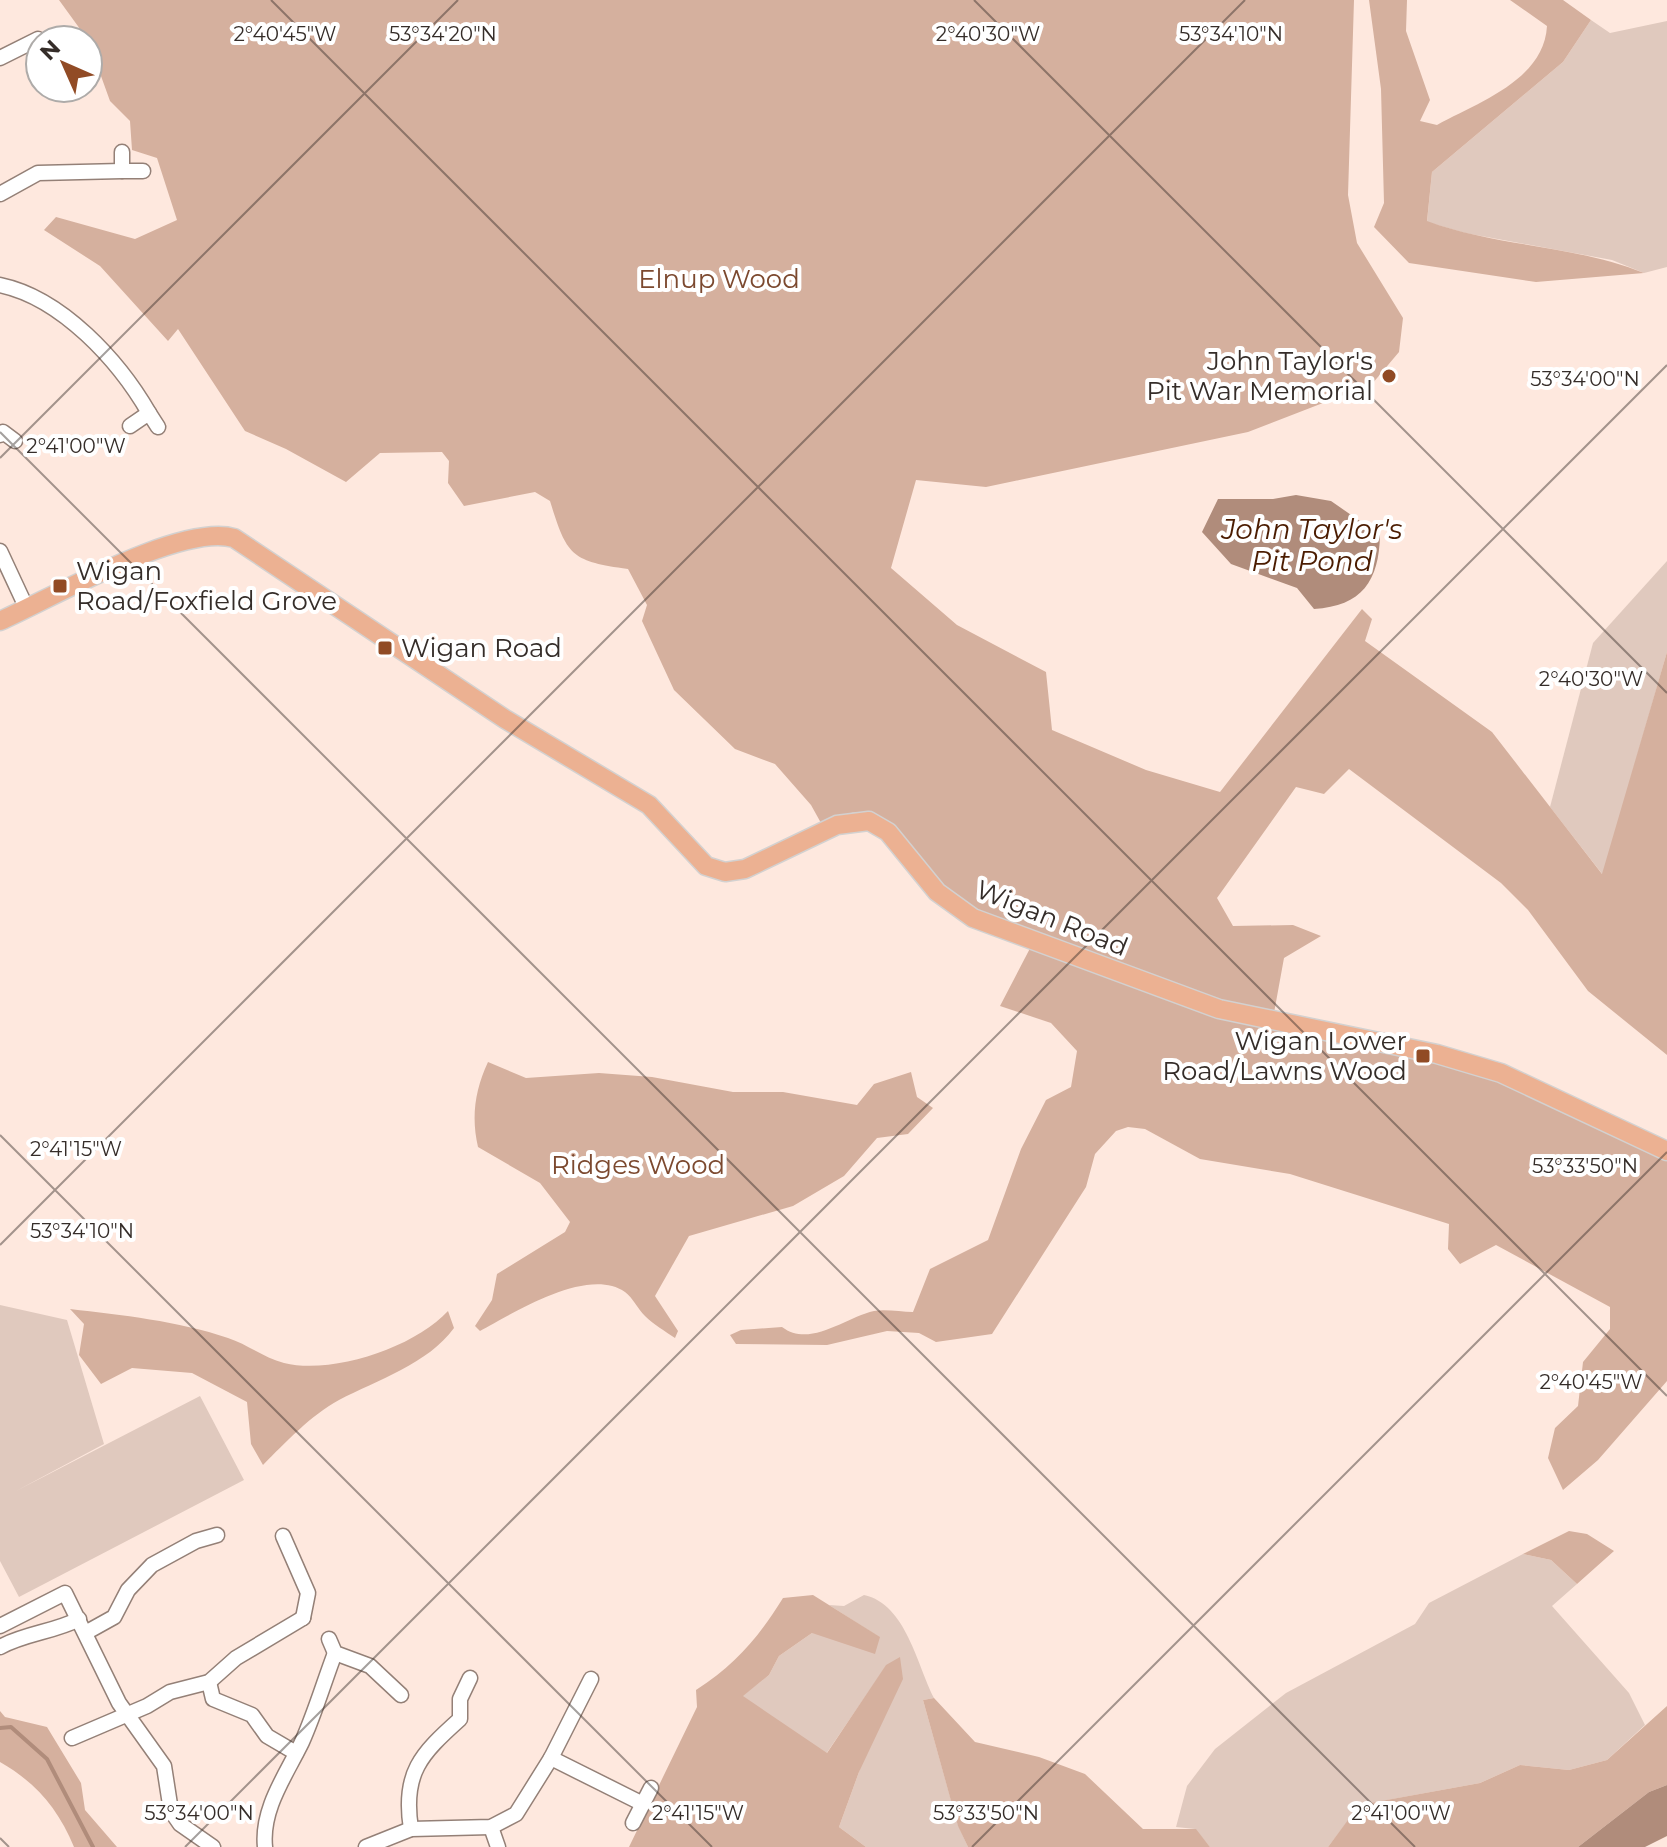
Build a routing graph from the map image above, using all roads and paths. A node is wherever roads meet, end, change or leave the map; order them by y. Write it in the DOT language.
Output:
graph roads {
  1 [pos="24,44"];
  2 [pos="2,53"];
  3 [pos="122,152"];
  4 [pos="122,171"];
  5 [pos="143,171"];
  6 [pos="0,194"];
  7 [pos="0,285"];
  8 [pos="149,413"];
  9 [pos="130,426"];
  10 [pos="158,427"];
  11 [pos="0,551"];
  12 [pos="27,609"];
  13 [pos="0,621"];
  14 [pos="1667,1151"];
  15 [pos="217,1535"];
  16 [pos="283,1536"];
  17 [pos="83,1625"];
  18 [pos="0,1626"];
  19 [pos="0,1647"];
  20 [pos="470,1678"];
  21 [pos="591,1679"];
  22 [pos="209,1682"];
  23 [pos="401,1695"];
  24 [pos="126,1713"];
  25 [pos="72,1738"];
  26 [pos="296,1753"];
  27 [pos="551,1758"];
  28 [pos="651,1788"];
  29 [pos="643,1804"];
  30 [pos="633,1823"];
  31 [pos="491,1827"];
  32 [pos="411,1829"];
  33 [pos="213,1847"];
  34 [pos="265,1847"];
  35 [pos="366,1847"];
  36 [pos="498,1847"];
  1 -- 2 [label="street"];
  3 -- 4 [label="street"];
  4 -- 5 [label="street"];
  4 -- 6 [label="street"];
  7 -- 8 [label="street"];
  8 -- 9 [label="street"];
  8 -- 10 [label="street"];
  11 -- 12 [label="street"];
  12 -- 13 [label="main road, Wigan Road"];
  12 -- 14 [label="main road, Wigan Road"];
  15 -- 17 [label="street"];
  16 -- 22 [label="street"];
  17 -- 18 [label="street"];
  17 -- 19 [label="street"];
  17 -- 24 [label="street"];
  20 -- 32 [label="street"];
  21 -- 27 [label="street"];
  22 -- 24 [label="street"];
  22 -- 26 [label="street"];
  23 -- 26 [label="street"];
  24 -- 25 [label="street"];
  24 -- 33 [label="street"];
  26 -- 34 [label="street"];
  27 -- 29 [label="street"];
  27 -- 31 [label="street"];
  28 -- 29 [label="street"];
  29 -- 30 [label="street"];
  31 -- 32 [label="street"];
  31 -- 36 [label="street"];
  32 -- 35 [label="street"];
}
